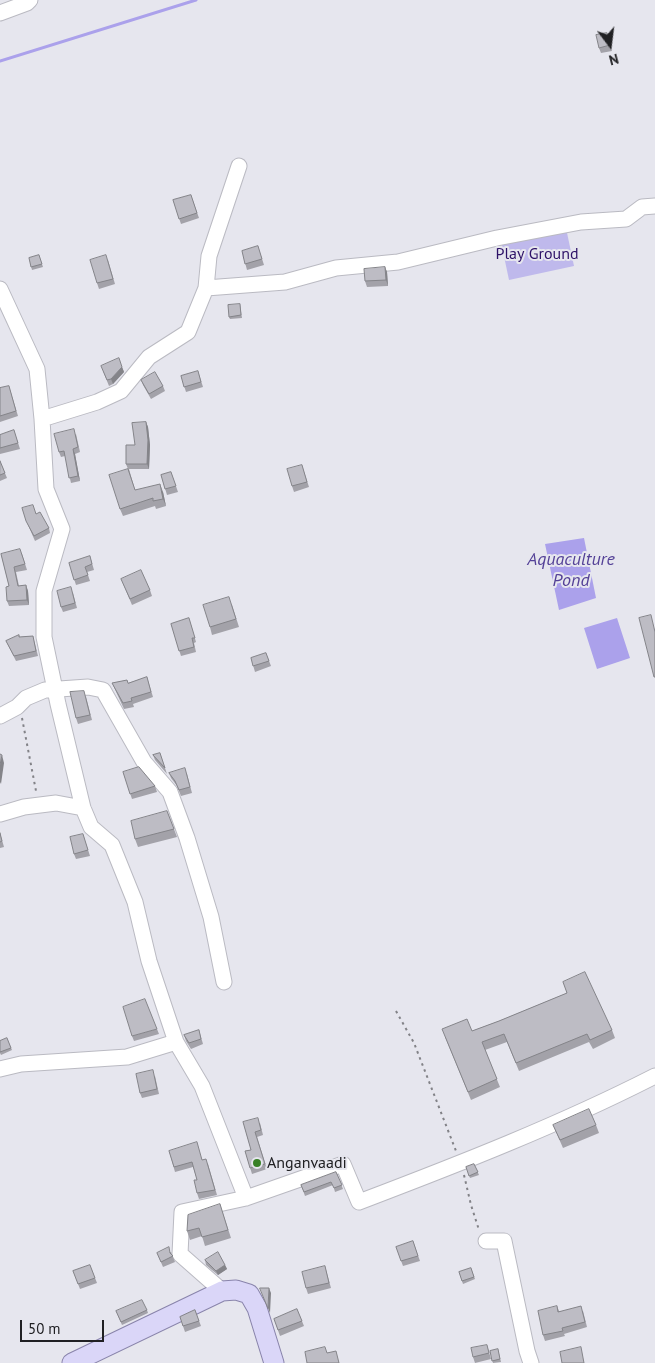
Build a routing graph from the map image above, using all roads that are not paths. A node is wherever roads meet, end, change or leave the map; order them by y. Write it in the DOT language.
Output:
graph roads {
  1 [pos="30,0"];
  2 [pos="0,13"];
  3 [pos="239,166"];
  4 [pos="655,206"];
  5 [pos="206,288"];
  6 [pos="0,289"];
  7 [pos="42,419"];
  8 [pos="55,690"];
  9 [pos="0,716"];
  10 [pos="83,808"];
  11 [pos="0,814"];
  12 [pos="224,982"];
  13 [pos="176,1042"];
  14 [pos="0,1069"];
  15 [pos="655,1076"];
  16 [pos="246,1198"];
  17 [pos="486,1241"];
  18 [pos="222,1291"];
  19 [pos="72,1363"];
  20 [pos="274,1363"];
  21 [pos="531,1363"];
  1 -- 2 [label="street"];
  3 -- 5 [label="street"];
  4 -- 5 [label="street"];
  5 -- 7 [label="street"];
  6 -- 7 [label="street"];
  7 -- 8 [label="street"];
  8 -- 9 [label="street"];
  8 -- 10 [label="street"];
  8 -- 12 [label="street"];
  10 -- 11 [label="street"];
  10 -- 13 [label="street"];
  13 -- 14 [label="street"];
  13 -- 16 [label="street"];
  15 -- 16 [label="street"];
  16 -- 18 [label="street"];
  17 -- 21 [label="street"];
  18 -- 19 [label="main road"];
  18 -- 20 [label="main road"];
}
